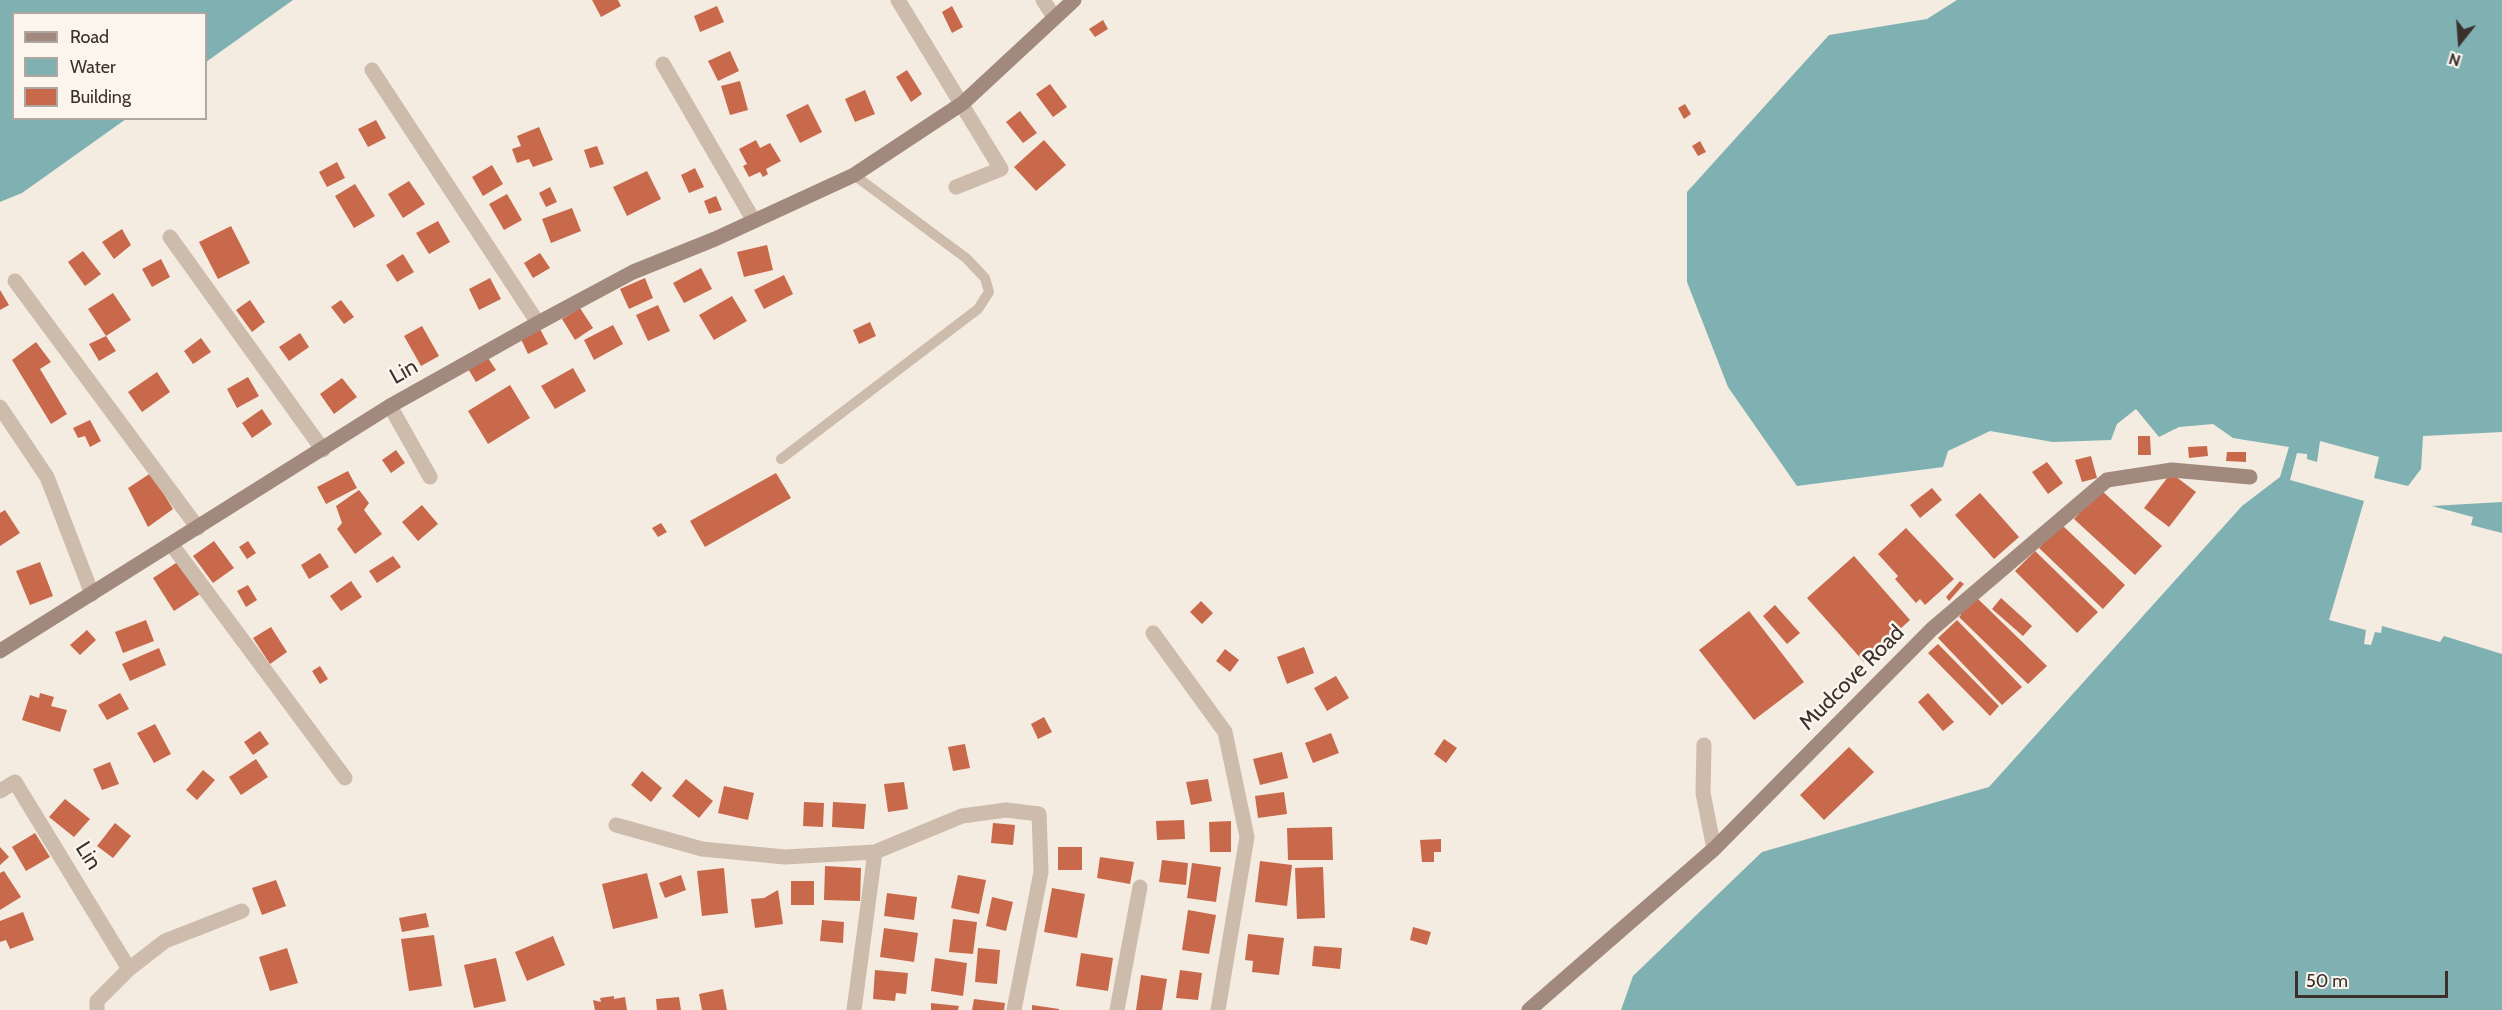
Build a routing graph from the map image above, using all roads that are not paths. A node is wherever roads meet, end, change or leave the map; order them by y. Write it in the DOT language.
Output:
graph roads {
  1 [pos="898,0"];
  2 [pos="1043,0"];
  3 [pos="1074,0"];
  4 [pos="1054,17"];
  5 [pos="663,64"];
  6 [pos="372,70"];
  7 [pos="963,103"];
  8 [pos="854,175"];
  9 [pos="956,186"];
  10 [pos="754,221"];
  11 [pos="170,237"];
  12 [pos="15,281"];
  13 [pos="538,323"];
  14 [pos="390,406"];
  15 [pos="0,407"];
  16 [pos="322,450"];
  17 [pos="781,459"];
  18 [pos="430,477"];
  19 [pos="2250,477"];
  20 [pos="198,528"];
  21 [pos="172,545"];
  22 [pos="92,594"];
  23 [pos="1153,633"];
  24 [pos="0,651"];
  25 [pos="1704,745"];
  26 [pos="345,778"];
  27 [pos="0,791"];
  28 [pos="616,825"];
  29 [pos="1714,849"];
  30 [pos="875,852"];
  31 [pos="1140,887"];
  32 [pos="242,911"];
  33 [pos="129,969"];
  34 [pos="97,1010"];
  35 [pos="854,1010"];
  36 [pos="1014,1010"];
  37 [pos="1117,1010"];
  38 [pos="1218,1010"];
  39 [pos="1529,1010"];
  1 -- 7 [label="street"];
  2 -- 4 [label="street"];
  3 -- 4 [label="street, Lin"];
  4 -- 7 [label="street, Lin"];
  5 -- 10 [label="street"];
  6 -- 13 [label="street"];
  7 -- 8 [label="street, Lin"];
  7 -- 9 [label="street"];
  8 -- 10 [label="street, Lin"];
  8 -- 17 [label="lane"];
  10 -- 13 [label="street, Lin"];
  11 -- 16 [label="street"];
  12 -- 20 [label="street"];
  13 -- 14 [label="street, Lin"];
  14 -- 16 [label="street, Lin"];
  14 -- 18 [label="street"];
  15 -- 22 [label="street"];
  16 -- 20 [label="street, Lin"];
  19 -- 29 [label="street, Mudcove Road"];
  20 -- 21 [label="street, Lin"];
  21 -- 22 [label="street, Lin"];
  21 -- 26 [label="street"];
  22 -- 24 [label="street, Lin"];
  23 -- 38 [label="street"];
  25 -- 29 [label="street"];
  27 -- 33 [label="street, Lin"];
  28 -- 30 [label="street"];
  29 -- 39 [label="street, Mudcove Road"];
  30 -- 35 [label="street"];
  30 -- 36 [label="street"];
  31 -- 37 [label="street"];
  32 -- 33 [label="street"];
  33 -- 34 [label="street"];
}
